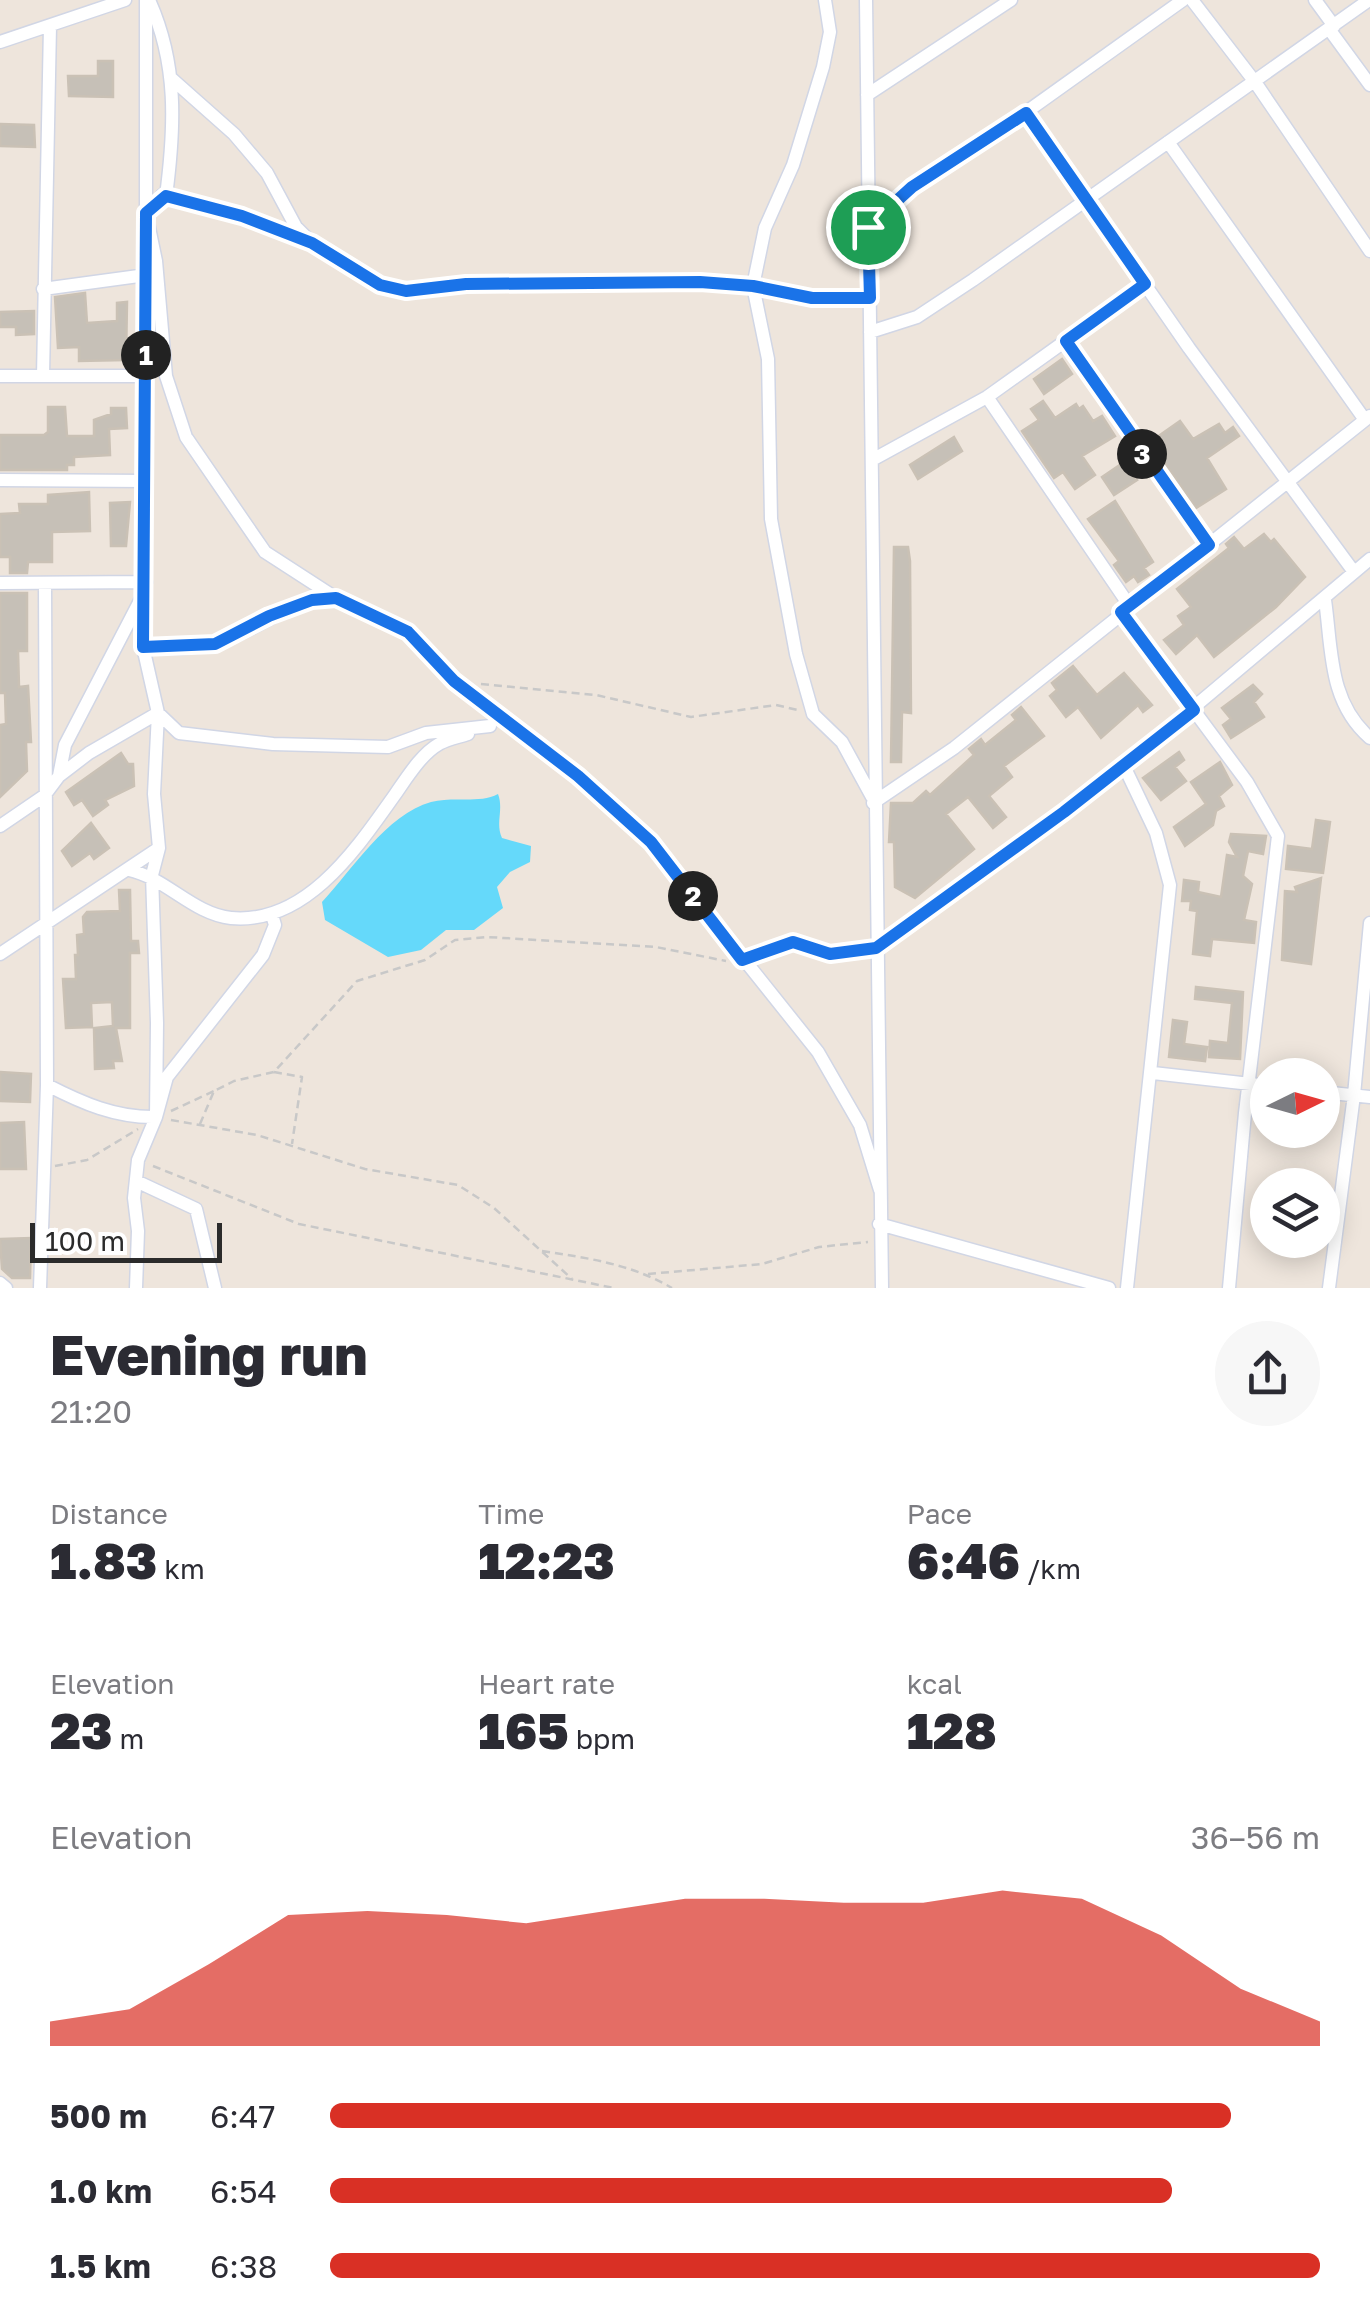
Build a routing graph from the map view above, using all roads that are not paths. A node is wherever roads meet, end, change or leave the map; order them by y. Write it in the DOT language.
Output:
graph roads {
  1 [pos="126,0"];
  2 [pos="148,0"];
  3 [pos="824,0"];
  4 [pos="866,0"];
  5 [pos="1010,0"];
  6 [pos="1183,0"];
  7 [pos="1192,0"];
  8 [pos="1315,0"];
  9 [pos="1369,0"];
  10 [pos="50,26"];
  11 [pos="1331,28"];
  12 [pos="0,42"];
  13 [pos="172,79"];
  14 [pos="1256,82"];
  15 [pos="1370,85"];
  16 [pos="867,95"];
  17 [pos="1026,113"];
  18 [pos="1168,142"];
  19 [pos="146,193"];
  20 [pos="166,196"];
  21 [pos="1086,198"];
  22 [pos="146,213"];
  23 [pos="868,227"];
  24 [pos="312,243"];
  25 [pos="1370,251"];
  26 [pos="146,274"];
  27 [pos="1145,284"];
  28 [pos="753,286"];
  29 [pos="43,288"];
  30 [pos="870,298"];
  31 [pos="870,332"];
  32 [pos="1066,341"];
  33 [pos="0,376"];
  34 [pos="43,376"];
  35 [pos="146,376"];
  36 [pos="987,397"];
  37 [pos="1368,418"];
  38 [pos="872,460"];
  39 [pos="0,480"];
  40 [pos="146,481"];
  41 [pos="1287,484"];
  42 [pos="1209,545"];
  43 [pos="1370,559"];
  44 [pos="1354,572"];
  45 [pos="0,583"];
  46 [pos="45,583"];
  47 [pos="146,586"];
  48 [pos="336,598"];
  49 [pos="1324,600"];
  50 [pos="1125,608"];
  51 [pos="143,647"];
  52 [pos="1194,710"];
  53 [pos="158,714"];
  54 [pos="505,720"];
  55 [pos="490,726"];
  56 [pos="1370,738"];
  57 [pos="1124,766"];
  58 [pos="59,776"];
  59 [pos="44,796"];
  60 [pos="873,801"];
  61 [pos="0,826"];
  62 [pos="159,848"];
  63 [pos="129,870"];
  64 [pos="152,875"];
  65 [pos="272,915"];
  66 [pos="1370,923"];
  67 [pos="45,924"];
  68 [pos="876,948"];
  69 [pos="0,954"];
  70 [pos="1152,1073"];
  71 [pos="47,1084"];
  72 [pos="1249,1084"];
  73 [pos="1340,1094"];
  74 [pos="1354,1095"];
  75 [pos="1370,1097"];
  76 [pos="156,1118"];
  77 [pos="136,1182"];
  78 [pos="880,1190"];
  79 [pos="879,1224"];
  80 [pos="0,1284"];
  81 [pos="6,1288"];
  82 [pos="40,1288"];
  83 [pos="136,1288"];
  84 [pos="215,1288"];
  85 [pos="882,1288"];
  86 [pos="1109,1288"];
  87 [pos="1128,1288"];
  88 [pos="1229,1288"];
  89 [pos="1328,1288"];
  1 -- 10 [label="street"];
  2 -- 13 [label="street"];
  2 -- 19 [label="street"];
  3 -- 28 [label="street"];
  4 -- 16 [label="street"];
  5 -- 16 [label="street"];
  6 -- 17 [label="street"];
  7 -- 14 [label="street"];
  8 -- 11 [label="street"];
  9 -- 11 [label="street"];
  10 -- 12 [label="street"];
  10 -- 29 [label="street"];
  11 -- 14 [label="street"];
  11 -- 15 [label="street"];
  13 -- 20 [label="street"];
  13 -- 24 [label="street"];
  14 -- 18 [label="street"];
  14 -- 25 [label="street"];
  16 -- 23 [label="street"];
  17 -- 21 [label="street"];
  17 -- 23 [label="street"];
  18 -- 21 [label="street"];
  18 -- 37 [label="street"];
  19 -- 20 [label="street"];
  19 -- 22 [label="street"];
  20 -- 22 [label="street"];
  20 -- 24 [label="street"];
  21 -- 27 [label="street"];
  21 -- 31 [label="street"];
  22 -- 26 [label="street"];
  22 -- 48 [label="street"];
  23 -- 30 [label="street"];
  24 -- 28 [label="street"];
  26 -- 29 [label="street"];
  26 -- 35 [label="street"];
  27 -- 32 [label="street"];
  27 -- 41 [label="street"];
  28 -- 30 [label="street"];
  28 -- 60 [label="street"];
  29 -- 34 [label="street"];
  30 -- 31 [label="street"];
  31 -- 38 [label="street"];
  32 -- 36 [label="street"];
  32 -- 42 [label="street"];
  33 -- 34 [label="street"];
  34 -- 35 [label="street"];
  35 -- 40 [label="street"];
  36 -- 38 [label="street"];
  36 -- 50 [label="street"];
  37 -- 41 [label="street"];
  38 -- 60 [label="street"];
  39 -- 40 [label="street"];
  40 -- 47 [label="street"];
  41 -- 42 [label="street"];
  41 -- 44 [label="street"];
  42 -- 50 [label="street"];
  43 -- 44 [label="street"];
  44 -- 49 [label="street"];
  45 -- 46 [label="street"];
  46 -- 47 [label="street"];
  46 -- 59 [label="street"];
  47 -- 51 [label="street"];
  47 -- 58 [label="street"];
  48 -- 51 [label="street"];
  48 -- 54 [label="street"];
  49 -- 52 [label="street"];
  49 -- 56 [label="street"];
  50 -- 52 [label="street"];
  50 -- 60 [label="street"];
  51 -- 53 [label="street"];
  52 -- 57 [label="street"];
  52 -- 72 [label="street"];
  53 -- 55 [label="street"];
  53 -- 58 [label="street"];
  53 -- 62 [label="street"];
  54 -- 55 [label="street"];
  54 -- 78 [label="street"];
  55 -- 65 [label="street"];
  57 -- 68 [label="street"];
  57 -- 70 [label="street"];
  58 -- 59 [label="street"];
  59 -- 61 [label="street"];
  59 -- 67 [label="street"];
  60 -- 68 [label="street"];
  62 -- 63 [label="street"];
  62 -- 64 [label="street"];
  63 -- 64 [label="street"];
  63 -- 67 [label="street"];
  64 -- 65 [label="street"];
  64 -- 76 [label="street"];
  65 -- 76 [label="street"];
  66 -- 74 [label="street"];
  67 -- 69 [label="street"];
  67 -- 71 [label="street"];
  68 -- 78 [label="street"];
  70 -- 72 [label="street"];
  70 -- 87 [label="street"];
  71 -- 76 [label="street"];
  71 -- 82 [label="street"];
  72 -- 88 [label="street"];
  73 -- 74 [label="street"];
  74 -- 75 [label="street"];
  74 -- 89 [label="street"];
  76 -- 77 [label="street"];
  77 -- 83 [label="street"];
  77 -- 84 [label="street"];
  78 -- 79 [label="street"];
  79 -- 85 [label="street"];
  79 -- 86 [label="street"];
  80 -- 81 [label="street"];
}
